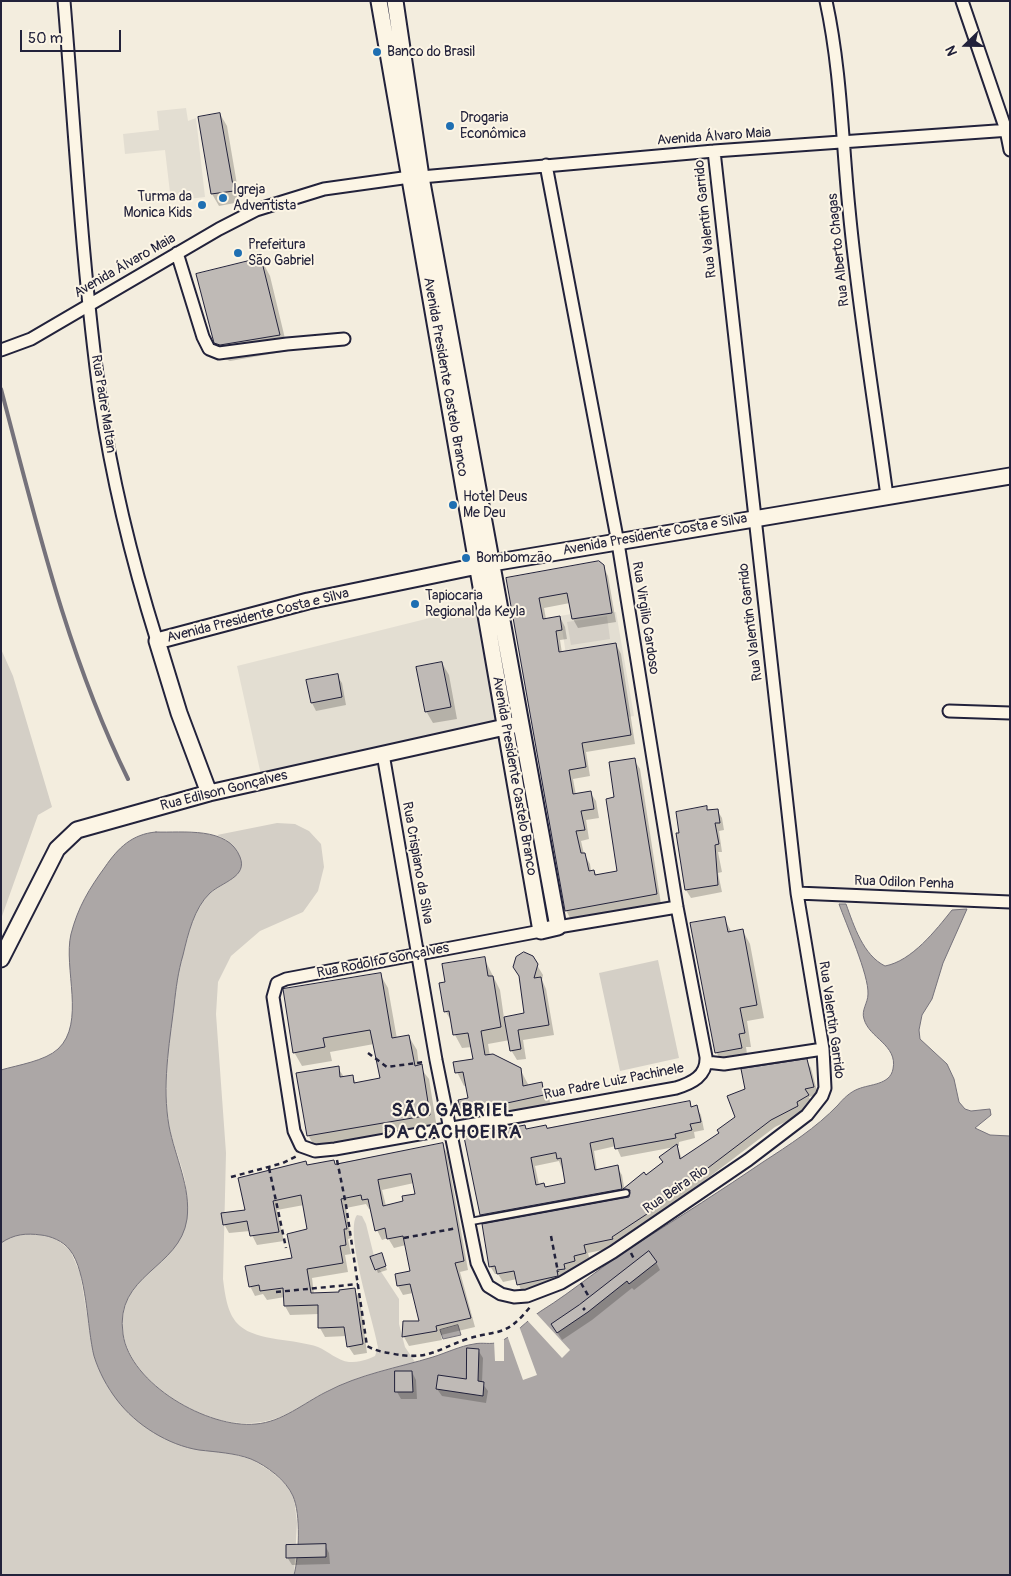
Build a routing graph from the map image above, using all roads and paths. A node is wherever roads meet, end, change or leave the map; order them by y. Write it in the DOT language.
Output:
graph roads {
  1 [pos="64,1"];
  2 [pos="379,1"];
  3 [pos="394,1"];
  4 [pos="826,1"];
  5 [pos="962,1"];
  6 [pos="1008,130"];
  7 [pos="844,143"];
  8 [pos="1010,150"];
  9 [pos="714,151"];
  10 [pos="546,165"];
  11 [pos="416,177"];
  12 [pos="177,254"];
  13 [pos="89,304"];
  14 [pos="344,339"];
  15 [pos="1,350"];
  16 [pos="1010,476"];
  17 [pos="887,496"];
  18 [pos="754,518"];
  19 [pos="618,543"];
  20 [pos="485,565"];
  21 [pos="157,641"];
  22 [pos="949,711"];
  23 [pos="1010,713"];
  24 [pos="513,725"];
  25 [pos="383,754"];
  26 [pos="209,793"];
  27 [pos="797,893"];
  28 [pos="1010,902"];
  29 [pos="677,907"];
  30 [pos="558,928"];
  31 [pos="541,930"];
  32 [pos="418,955"];
  33 [pos="1,959"];
  34 [pos="823,1049"];
  35 [pos="368,1053"];
  36 [pos="436,1060"];
  37 [pos="706,1062"];
  38 [pos="825,1088"];
  39 [pos="449,1128"];
  40 [pos="305,1148"];
  41 [pos="329,1150"];
  42 [pos="269,1168"];
  43 [pos="231,1177"];
  44 [pos="626,1193"];
  45 [pos="468,1224"];
  46 [pos="551,1236"];
  47 [pos="404,1238"];
  48 [pos="286,1248"];
  49 [pos="581,1282"];
  50 [pos="358,1284"];
  51 [pos="561,1284"];
  52 [pos="276,1292"];
  53 [pos="542,1292"];
  54 [pos="528,1296"];
  55 [pos="589,1297"];
  1 -- 13 [label="street, Rua Padre Maltan"];
  2 -- 11 [label="street, Avenida Presidente Castelo Branco"];
  3 -- 11 [label="street, Avenida Presidente Castelo Branco"];
  4 -- 7 [label="street, Rua Alberto Chagas"];
  5 -- 6 [label="street"];
  6 -- 7 [label="street, Avenida Álvaro Maia"];
  6 -- 8 [label="street"];
  7 -- 9 [label="street, Avenida Álvaro Maia"];
  7 -- 17 [label="street, Rua Alberto Chagas"];
  9 -- 10 [label="street, Avenida Álvaro Maia"];
  9 -- 18 [label="street, Rua Valentin Garrido"];
  10 -- 11 [label="street, Avenida Álvaro Maia"];
  10 -- 19 [label="street, Rua Virgilio Cardoso"];
  11 -- 12 [label="street, Avenida Álvaro Maia"];
  11 -- 20 [label="street, Avenida Presidente Castelo Branco"];
  12 -- 13 [label="street, Avenida Álvaro Maia"];
  12 -- 14 [label="street"];
  13 -- 15 [label="street, Avenida Álvaro Maia"];
  13 -- 21 [label="street, Rua Padre Maltan"];
  16 -- 17 [label="street, Avenida Presidente Costa e Silva"];
  17 -- 18 [label="street, Avenida Presidente Costa e Silva"];
  18 -- 19 [label="street, Avenida Presidente Costa e Silva"];
  18 -- 27 [label="street, Rua Valentin Garrido"];
  19 -- 20 [label="street, Avenida Presidente Costa e Silva"];
  19 -- 29 [label="street, Rua Virgilio Cardoso"];
  20 -- 21 [label="street, Avenida Presidente Costa e Silva"];
  20 -- 24 [label="street, Avenida Presidente Castelo Branco"];
  21 -- 26 [label="street, Rua Padre Maltan"];
  22 -- 23 [label="street"];
  24 -- 25 [label="street, Rua Edilson Gonçalves"];
  24 -- 30 [label="street, Avenida Presidente Castelo Branco"];
  24 -- 31 [label="street, Avenida Presidente Castelo Branco"];
  25 -- 26 [label="street, Rua Edilson Gonçalves"];
  25 -- 32 [label="street, Rua Crispiano da Silva"];
  26 -- 33 [label="street, Rua Edilson Gonçalves"];
  27 -- 28 [label="street, Rua Odilon Penha"];
  27 -- 34 [label="street, Rua Valentin Garrido"];
  29 -- 30 [label="street, Rua Rodolfo Gonçalves"];
  29 -- 37 [label="street, Rua Virgilio Cardoso"];
  30 -- 31 [label="street, Rua Rodolfo Gonçalves"];
  31 -- 32 [label="street, Rua Rodolfo Gonçalves"];
  32 -- 36 [label="street, Rua Crispiano da Silva"];
  32 -- 40 [label="street, Rua Rodolfo Gonçalves"];
  34 -- 37 [label="street"];
  34 -- 38 [label="street, Rua Valentin Garrido"];
  35 -- 36 [label="path"];
  36 -- 39 [label="street, Rua Crispiano da Silva"];
  37 -- 39 [label="street, Rua Padre Luiz Pachinele"];
  38 -- 51 [label="street, Rua Beira Rio"];
  39 -- 41 [label="street, Rua Padre Luiz Pachinele"];
  39 -- 45 [label="street, Rua Crispiano da Silva"];
  40 -- 41 [label="street"];
  40 -- 42 [label="path"];
  41 -- 50 [label="path"];
  42 -- 43 [label="path"];
  42 -- 48 [label="path"];
  44 -- 45 [label="lane"];
  45 -- 47 [label="path"];
  45 -- 54 [label="street, Rua Crispiano da Silva"];
  46 -- 51 [label="path"];
  49 -- 55 [label="path"];
  50 -- 52 [label="path"];
  50 -- 53 [label="path"];
  51 -- 53 [label="street, Rua Beira Rio"];
  53 -- 54 [label="street, Rua Beira Rio"];
}
